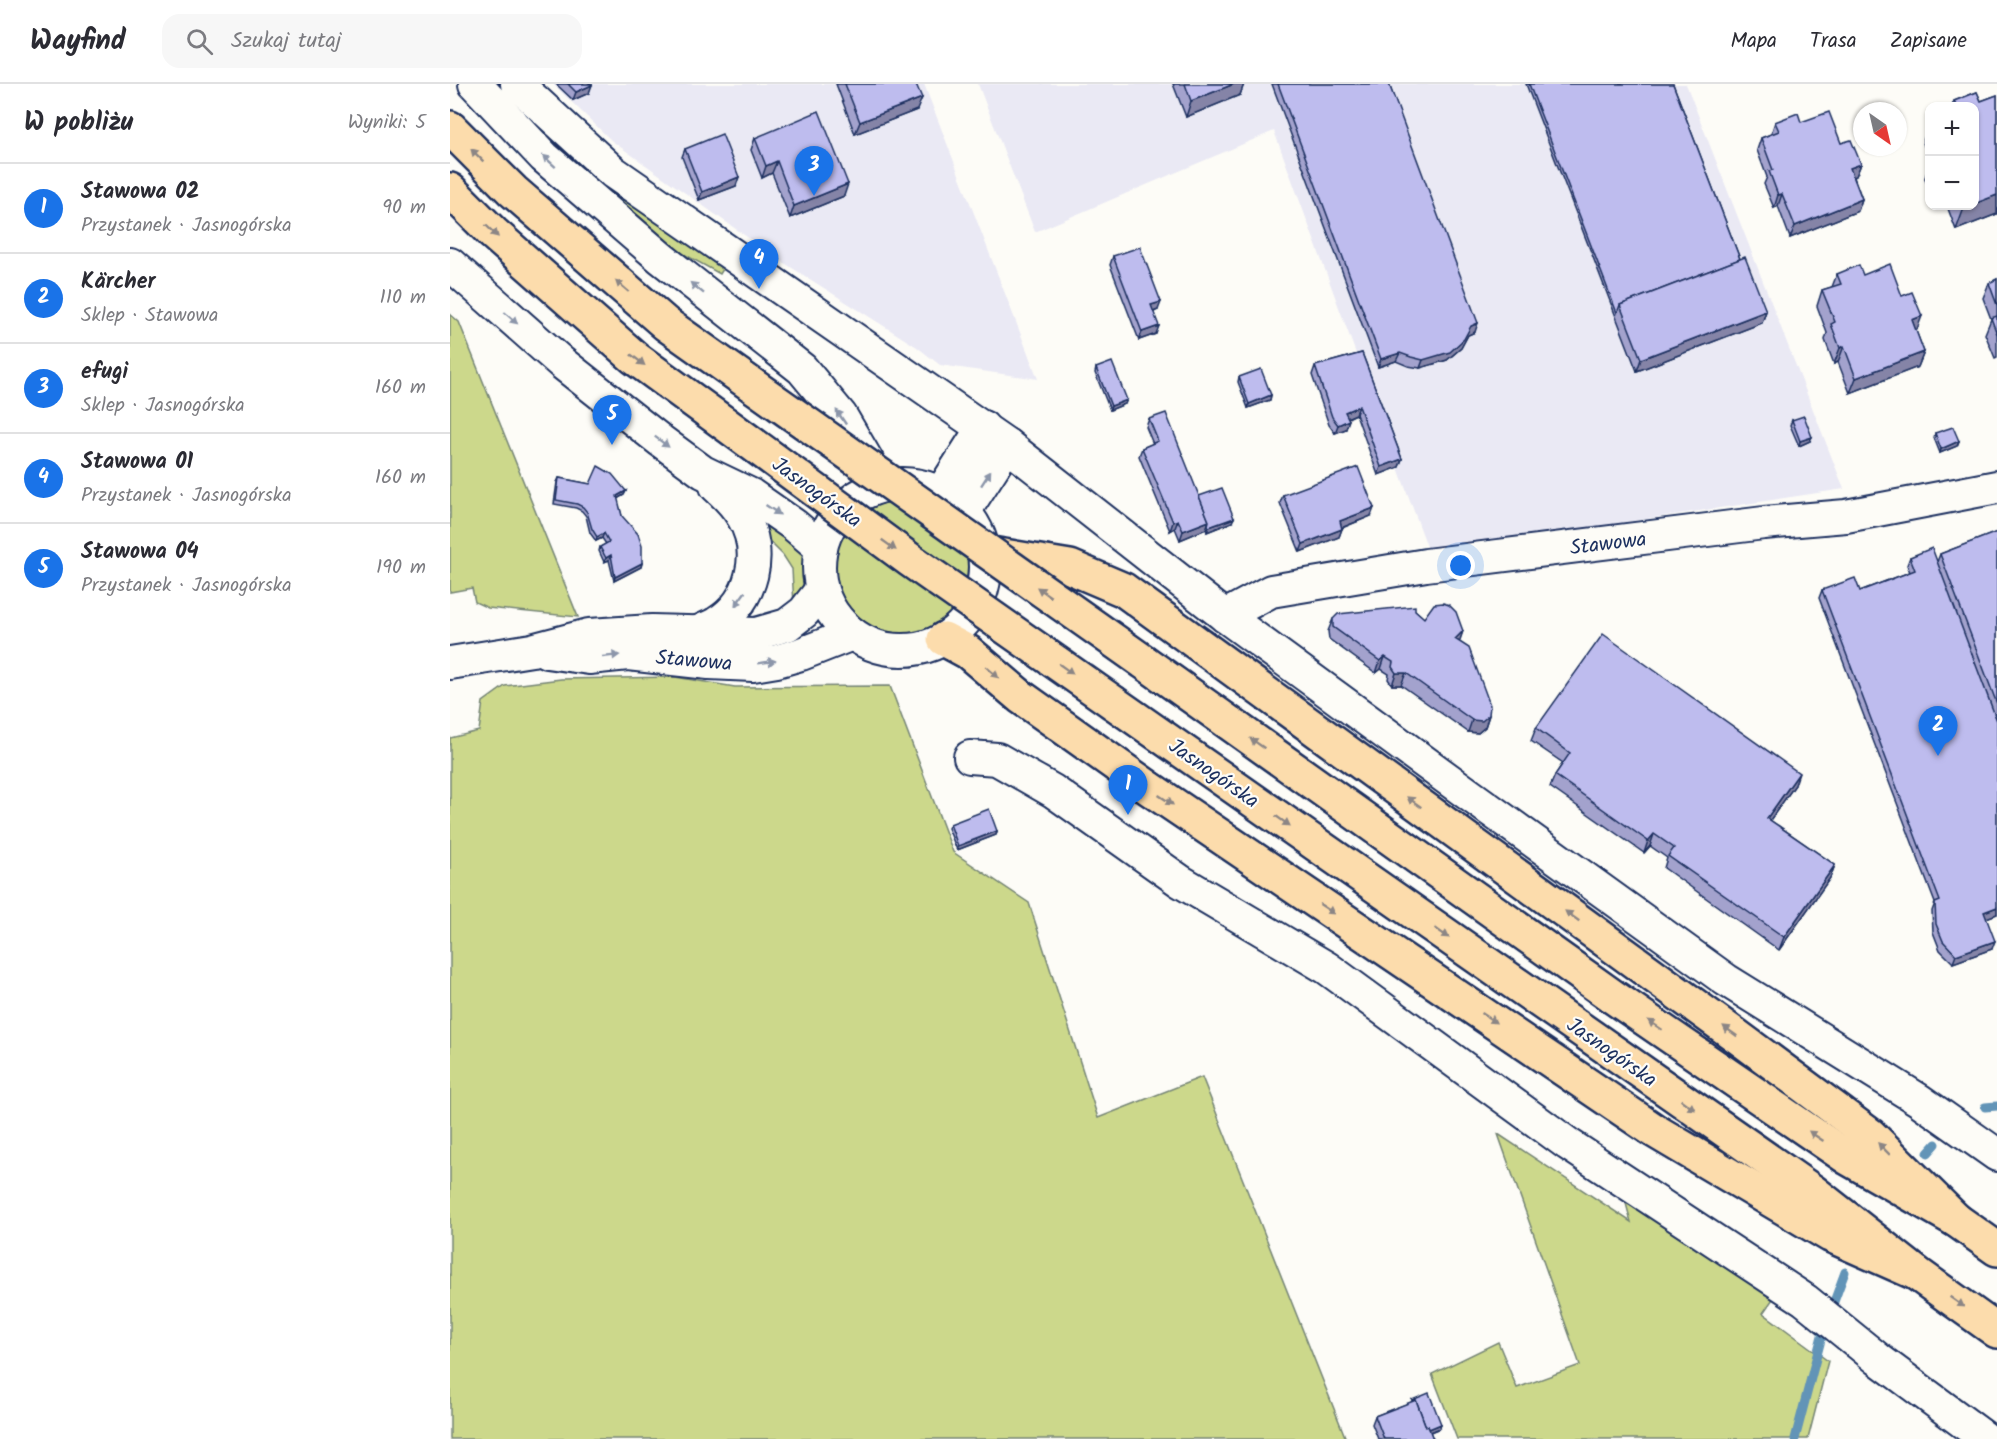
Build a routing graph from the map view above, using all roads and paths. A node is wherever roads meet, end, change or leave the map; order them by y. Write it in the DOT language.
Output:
graph roads {
  1 [pos="475,84"];
  2 [pos="517,84"];
  3 [pos="450,128"];
  4 [pos="450,190"];
  5 [pos="450,264"];
  6 [pos="995,436"];
  7 [pos="703,472"];
  8 [pos="881,486"];
  9 [pos="1997,487"];
  10 [pos="952,502"];
  11 [pos="821,548"];
  12 [pos="984,553"];
  13 [pos="821,590"];
  14 [pos="1225,616"];
  15 [pos="697,633"];
  16 [pos="852,634"];
  17 [pos="944,639"];
  18 [pos="532,650"];
  19 [pos="450,663"];
  20 [pos="970,757"];
  21 [pos="1997,1155"];
  22 [pos="1956,1220"];
  23 [pos="1997,1249"];
  24 [pos="1916,1273"];
  25 [pos="1997,1330"];
  26 [pos="1986,1439"];
  8 -- 1 [label="street, Jasnogórska, one-way"];
  2 -- 6 [label="street"];
  22 -- 3 [label="main road, one-way, bridge"];
  4 -- 24 [label="main road, Jasnogórska, one-way, bridge"];
  5 -- 7 [label="street, Jasnogórska, one-way"];
  6 -- 10 [label="street"];
  6 -- 14 [label="street"];
  7 -- 11 [label="street, Jasnogórska, one-way"];
  7 -- 15 [label="street, Stawowa, one-way"];
  8 -- 10 [label="street"];
  8 -- 11 [label="street"];
  9 -- 14 [label="street, Stawowa"];
  10 -- 12 [label="street"];
  11 -- 13 [label="street"];
  12 -- 17 [label="street"];
  22 -- 12 [label="main road, one-way"];
  13 -- 15 [label="street, Stawowa"];
  13 -- 16 [label="street"];
  14 -- 21 [label="street"];
  15 -- 18 [label="street, Stawowa"];
  16 -- 17 [label="street"];
  18 -- 16 [label="street, Stawowa, one-way"];
  17 -- 24 [label="main road, one-way"];
  18 -- 19 [label="street, Stawowa"];
  20 -- 26 [label="street"];
  22 -- 23 [label="main road"];
  24 -- 25 [label="main road, Jasnogórska, one-way"];
}
